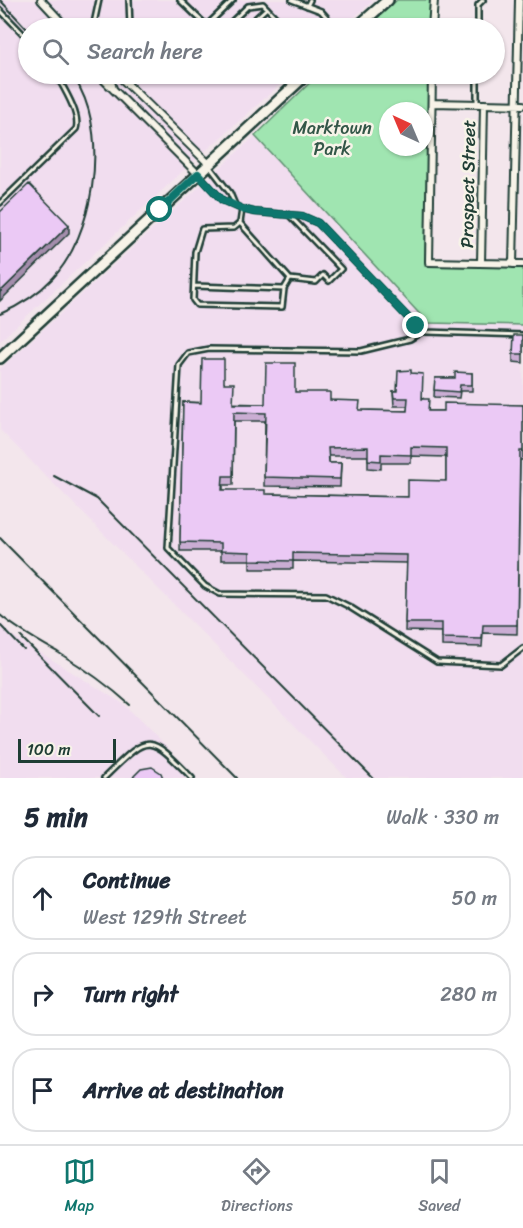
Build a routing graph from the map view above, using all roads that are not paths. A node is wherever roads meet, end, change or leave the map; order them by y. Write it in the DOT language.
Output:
graph roads {
  1 [pos="41,0"];
  2 [pos="51,0"];
  3 [pos="99,0"];
  4 [pos="129,0"];
  5 [pos="180,0"];
  6 [pos="232,0"];
  7 [pos="292,0"];
  8 [pos="310,0"];
  9 [pos="434,0"];
  10 [pos="483,0"];
  11 [pos="519,0"];
  12 [pos="385,1"];
  13 [pos="307,6"];
  14 [pos="48,8"];
  15 [pos="267,8"];
  16 [pos="0,10"];
  17 [pos="58,18"];
  18 [pos="95,18"];
  19 [pos="130,18"];
  20 [pos="199,18"];
  21 [pos="216,18"];
  22 [pos="235,18"];
  23 [pos="256,18"];
  24 [pos="276,18"];
  25 [pos="327,18"];
  26 [pos="367,18"];
  27 [pos="433,18"];
  28 [pos="478,18"];
  29 [pos="18,29"];
  30 [pos="61,84"];
  31 [pos="108,84"];
  32 [pos="112,84"];
  33 [pos="296,84"];
  34 [pos="432,84"];
  35 [pos="477,84"];
  36 [pos="129,86"];
  37 [pos="114,90"];
  38 [pos="432,102"];
  39 [pos="433,103"];
  40 [pos="477,104"];
  41 [pos="484,104"];
  42 [pos="520,105"];
  43 [pos="431,156"];
  44 [pos="209,164"];
  45 [pos="198,174"];
  46 [pos="0,203"];
  47 [pos="235,205"];
  48 [pos="242,209"];
  49 [pos="288,214"];
  50 [pos="240,224"];
  51 [pos="481,264"];
  52 [pos="513,264"];
  53 [pos="523,264"];
  54 [pos="290,279"];
  55 [pos="194,286"];
  56 [pos="284,289"];
  57 [pos="423,331"];
  58 [pos="523,335"];
  59 [pos="0,358"];
  60 [pos="523,648"];
  61 [pos="104,778"];
  62 [pos="192,778"];
  1 -- 14 [label="street"];
  2 -- 14 [label="lane"];
  3 -- 18 [label="lane"];
  4 -- 19 [label="lane"];
  5 -- 20 [label="lane"];
  6 -- 21 [label="lane"];
  7 -- 13 [label="lane"];
  8 -- 13 [label="lane"];
  9 -- 27 [label="street"];
  10 -- 28 [label="lane"];
  11 -- 42 [label="street"];
  12 -- 26 [label="main road"];
  13 -- 25 [label="lane"];
  14 -- 17 [label="street"];
  15 -- 22 [label="lane"];
  15 -- 23 [label="lane"];
  15 -- 24 [label="lane"];
  16 -- 29 [label="lane"];
  30 -- 46 [label="lane"];
  31 -- 37 [label="street"];
  32 -- 37 [label="street"];
  33 -- 44 [label="main road"];
  34 -- 38 [label="street"];
  35 -- 40 [label="lane"];
  36 -- 44 [label="street"];
  37 -- 45 [label="street"];
  39 -- 40 [label="street"];
  40 -- 41 [label="street"];
  41 -- 42 [label="street"];
  41 -- 51 [label="street, Prospect Street"];
  42 -- 52 [label="street"];
  43 -- 51 [label="street"];
  44 -- 45 [label="main road"];
  44 -- 47 [label="lane"];
  45 -- 47 [label="lane"];
  45 -- 59 [label="main road"];
  47 -- 48 [label="lane"];
  48 -- 49 [label="lane"];
  48 -- 50 [label="lane"];
  49 -- 54 [label="lane"];
  49 -- 57 [label="lane"];
  50 -- 54 [label="lane"];
  50 -- 55 [label="lane"];
  51 -- 52 [label="street"];
  52 -- 53 [label="street"];
  54 -- 56 [label="lane"];
  55 -- 56 [label="lane"];
  55 -- 56 [label="lane"];
  57 -- 58 [label="lane"];
  57 -- 60 [label="lane"];
  61 -- 62 [label="lane"];
}
